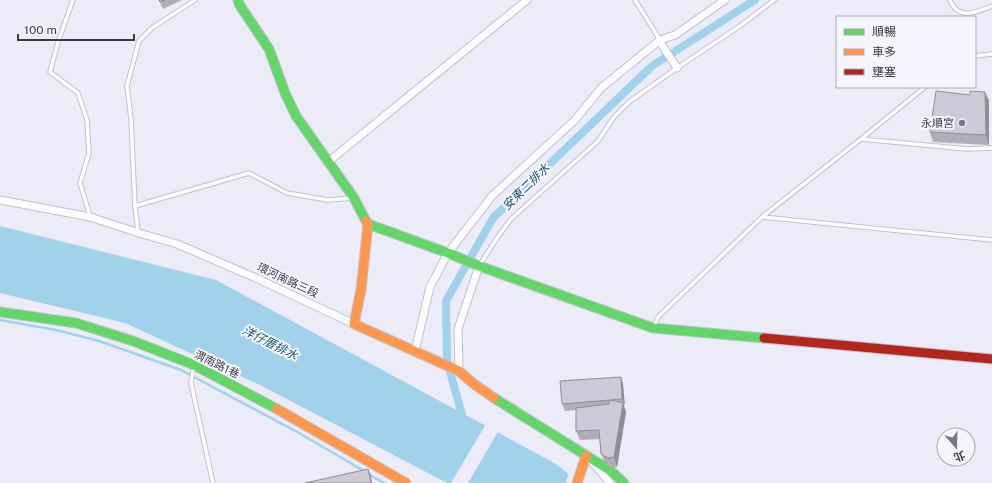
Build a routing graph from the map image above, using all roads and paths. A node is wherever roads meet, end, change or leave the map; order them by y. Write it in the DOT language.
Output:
graph roads {
  1 [pos="73,0"];
  2 [pos="195,0"];
  3 [pos="238,0"];
  4 [pos="527,0"];
  5 [pos="635,0"];
  6 [pos="725,0"];
  7 [pos="774,0"];
  8 [pos="950,0"];
  9 [pos="992,6"];
  10 [pos="661,43"];
  11 [pos="992,54"];
  12 [pos="976,56"];
  13 [pos="677,68"];
  14 [pos="924,88"];
  15 [pos="861,139"];
  16 [pos="992,148"];
  17 [pos="328,162"];
  18 [pos="354,198"];
  19 [pos="0,200"];
  20 [pos="135,206"];
  21 [pos="90,216"];
  22 [pos="762,217"];
  23 [pos="368,224"];
  24 [pos="139,233"];
  25 [pos="992,240"];
  26 [pos="451,254"];
  27 [pos="476,265"];
  28 [pos="0,312"];
  29 [pos="354,324"];
  30 [pos="653,328"];
  31 [pos="415,351"];
  32 [pos="992,359"];
  33 [pos="194,365"];
  34 [pos="460,371"];
  35 [pos="586,456"];
  36 [pos="213,483"];
  37 [pos="406,483"];
  38 [pos="577,483"];
  39 [pos="610,483"];
  40 [pos="624,483"];
  1 -- 21 [label="lane"];
  2 -- 20 [label="lane"];
  3 -- 17 [label="street"];
  4 -- 17 [label="street"];
  5 -- 10 [label="lane"];
  6 -- 10 [label="street"];
  7 -- 13 [label="lane"];
  8 -- 9 [label="lane"];
  10 -- 13 [label="street"];
  10 -- 26 [label="street"];
  11 -- 12 [label="lane"];
  13 -- 27 [label="lane"];
  14 -- 15 [label="lane"];
  15 -- 16 [label="lane"];
  15 -- 22 [label="lane"];
  17 -- 18 [label="street"];
  18 -- 20 [label="lane"];
  18 -- 23 [label="street"];
  19 -- 21 [label="street"];
  20 -- 24 [label="lane"];
  21 -- 24 [label="street, 環河南路三段"];
  22 -- 25 [label="lane"];
  22 -- 30 [label="lane"];
  23 -- 26 [label="street"];
  23 -- 29 [label="street"];
  24 -- 29 [label="street, 環河南路三段"];
  26 -- 27 [label="street"];
  26 -- 31 [label="street"];
  27 -- 30 [label="street"];
  27 -- 34 [label="street"];
  28 -- 33 [label="street, 渭南路1巷"];
  29 -- 31 [label="street, 環河南路三段"];
  30 -- 32 [label="street"];
  31 -- 34 [label="street, 環河南路三段"];
  33 -- 36 [label="lane"];
  33 -- 37 [label="street, 渭南路1巷"];
  34 -- 35 [label="street, 環河南路三段"];
  35 -- 38 [label="street"];
  35 -- 39 [label="street"];
  35 -- 40 [label="street, 環河南路三段"];
}
